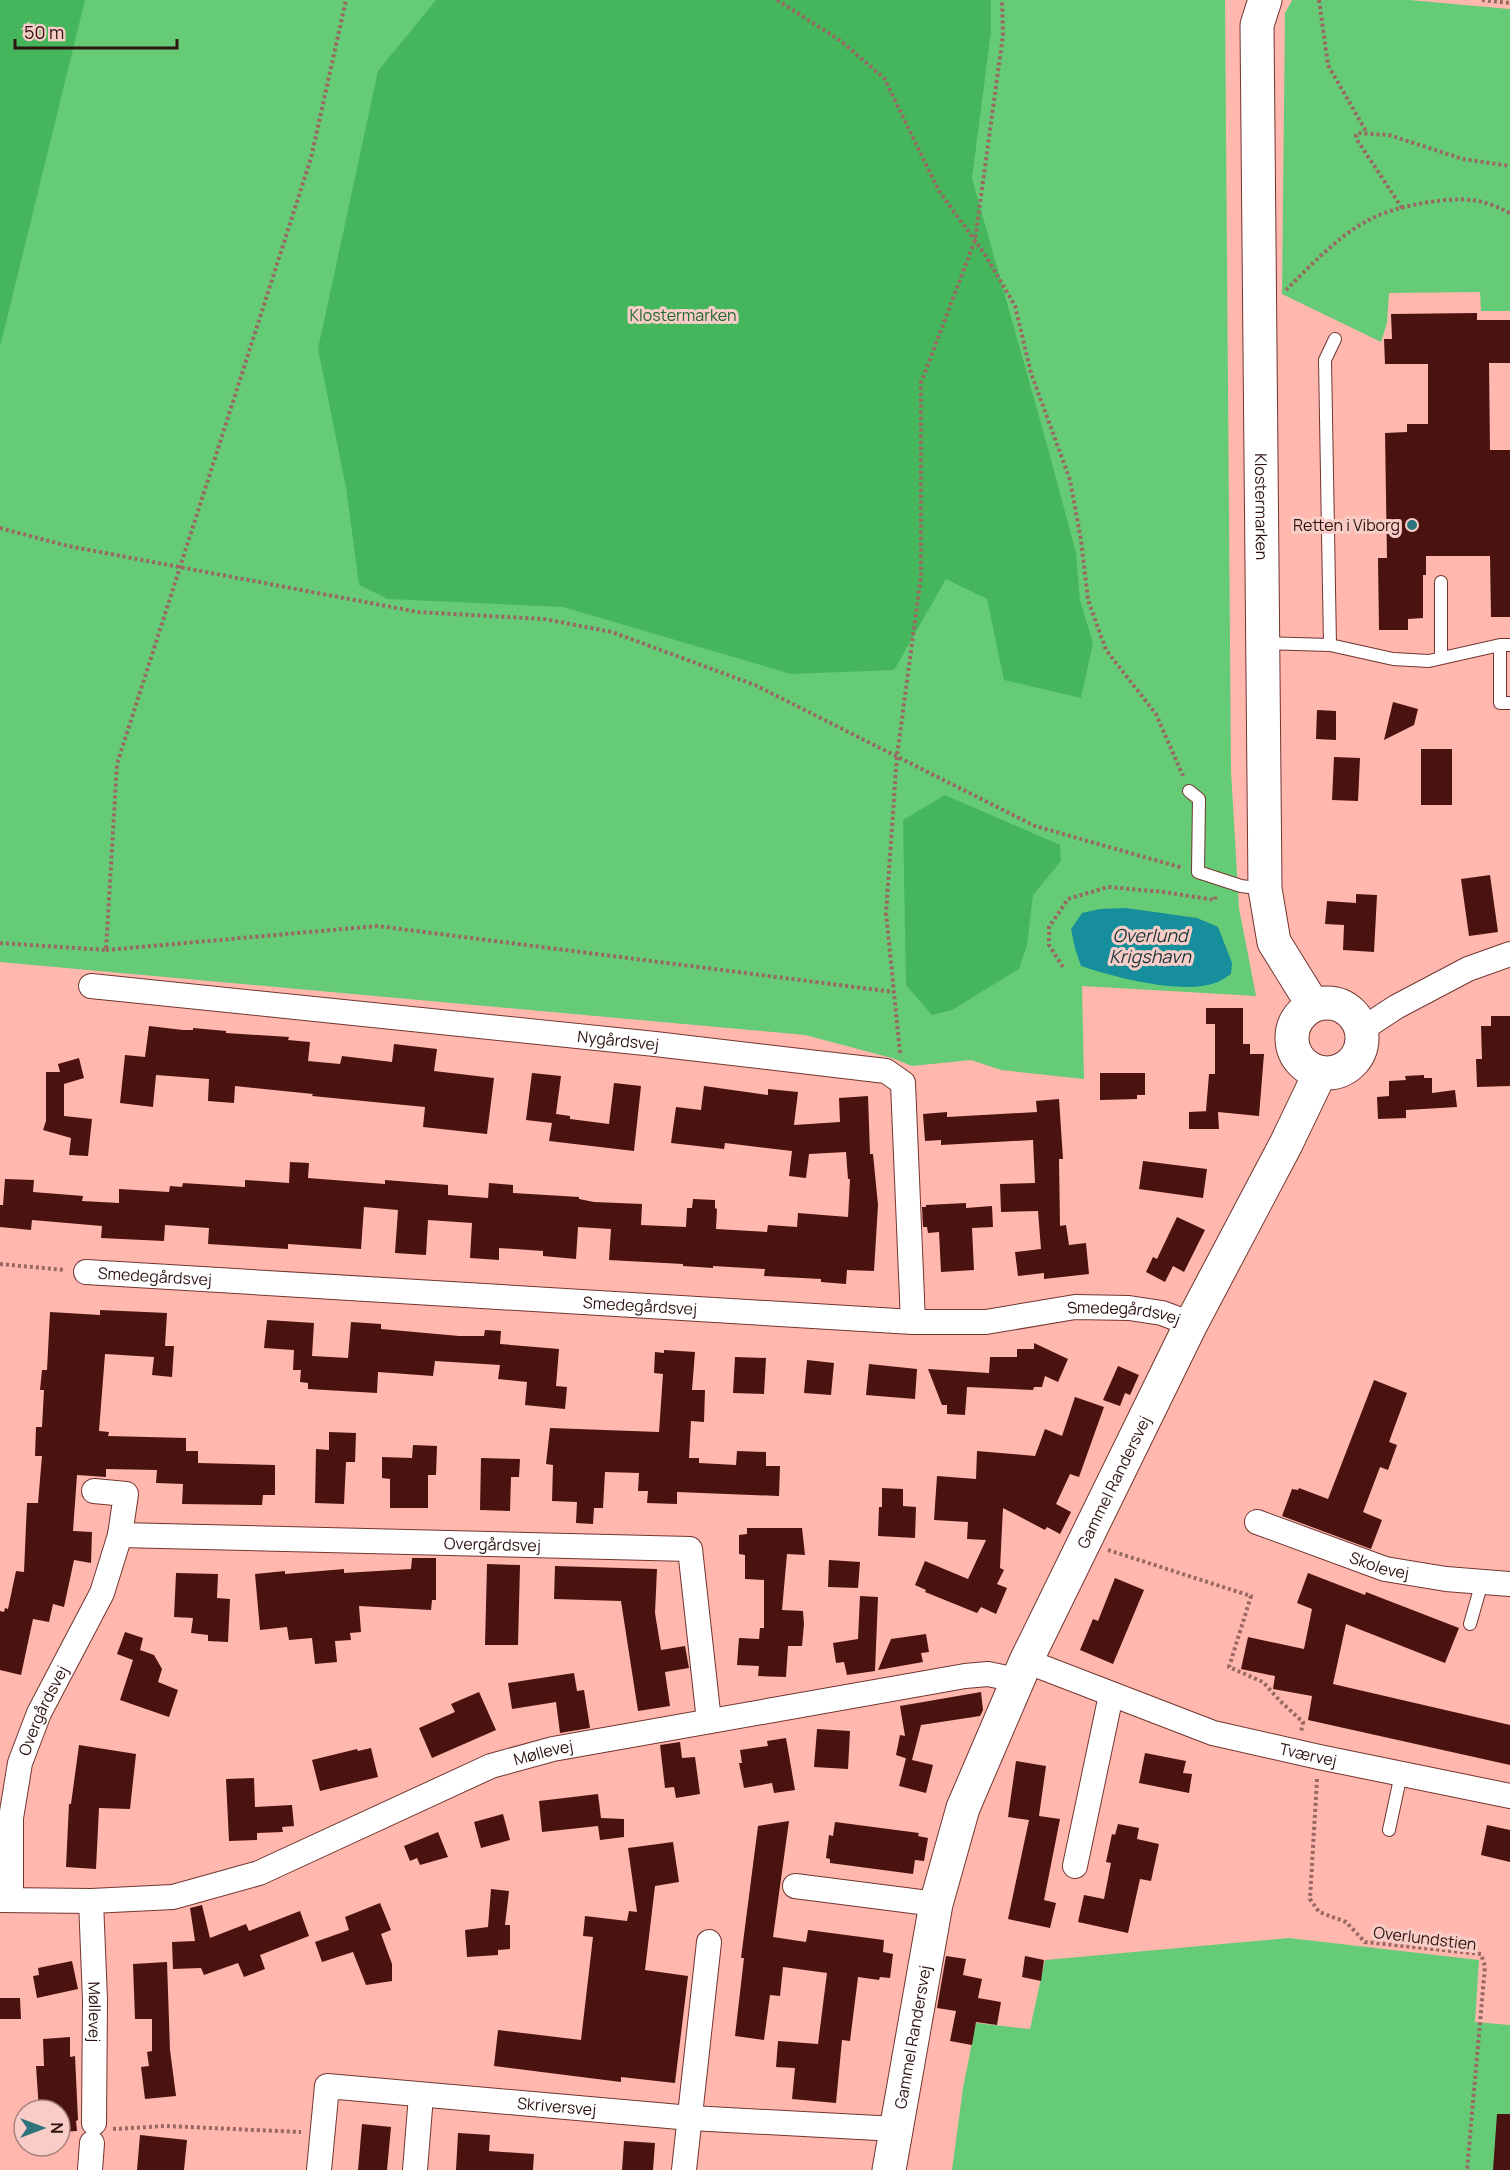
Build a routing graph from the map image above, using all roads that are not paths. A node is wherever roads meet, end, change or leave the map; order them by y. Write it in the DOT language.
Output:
graph roads {
  1 [pos="1265,0"];
  2 [pos="1335,339"];
  3 [pos="1441,582"];
  4 [pos="1264,643"];
  5 [pos="1330,645"];
  6 [pos="1505,645"];
  7 [pos="1441,658"];
  8 [pos="1510,703"];
  9 [pos="1189,791"];
  10 [pos="1265,889"];
  11 [pos="1510,954"];
  12 [pos="90,986"];
  13 [pos="1313,1005"];
  14 [pos="1360,1030"];
  15 [pos="1320,1073"];
  16 [pos="86,1272"];
  17 [pos="913,1323"];
  18 [pos="1191,1324"];
  19 [pos="94,1491"];
  20 [pos="1257,1522"];
  21 [pos="120,1534"];
  22 [pos="1482,1582"];
  23 [pos="1510,1584"];
  24 [pos="1470,1624"];
  25 [pos="1022,1671"];
  26 [pos="1111,1695"];
  27 [pos="709,1722"];
  28 [pos="1401,1774"];
  29 [pos="1510,1797"];
  30 [pos="1389,1830"];
  31 [pos="1075,1866"];
  32 [pos="795,1886"];
  33 [pos="5,1900"];
  34 [pos="90,1901"];
  35 [pos="936,1904"];
  36 [pos="709,1942"];
  37 [pos="421,2096"];
  38 [pos="691,2118"];
  39 [pos="896,2129"];
  40 [pos="90,2170"];
  41 [pos="319,2170"];
  42 [pos="416,2170"];
  43 [pos="684,2170"];
  44 [pos="889,2170"];
  1 -- 4 [label="street, Klostermarken"];
  2 -- 5 [label="lane"];
  3 -- 7 [label="lane"];
  4 -- 5 [label="lane"];
  4 -- 10 [label="street, Klostermarken"];
  5 -- 7 [label="lane"];
  6 -- 7 [label="lane"];
  6 -- 8 [label="lane"];
  9 -- 10 [label="lane"];
  10 -- 13 [label="street, Klostermarken"];
  11 -- 14 [label="street"];
  12 -- 17 [label="street, Nygårdsvej"];
  13 -- 14 [label="street"];
  13 -- 15 [label="street"];
  14 -- 15 [label="street"];
  15 -- 18 [label="street, Gammel Randersvej"];
  16 -- 17 [label="street, Smedegårdsvej"];
  17 -- 18 [label="street, Smedegårdsvej"];
  18 -- 25 [label="street, Gammel Randersvej"];
  19 -- 21 [label="street, Overgårdsvej"];
  20 -- 22 [label="street, Skolevej"];
  21 -- 27 [label="street, Overgårdsvej"];
  21 -- 33 [label="street, Overgårdsvej"];
  22 -- 23 [label="street, Skolevej"];
  22 -- 24 [label="lane"];
  25 -- 26 [label="street, Tværvej"];
  25 -- 27 [label="street, Møllevej"];
  25 -- 35 [label="street, Gammel Randersvej"];
  26 -- 28 [label="street, Tværvej"];
  26 -- 31 [label="street"];
  27 -- 34 [label="street, Møllevej"];
  28 -- 29 [label="street, Tværvej"];
  28 -- 30 [label="lane"];
  32 -- 35 [label="street"];
  33 -- 34 [label="street, Møllevej"];
  34 -- 40 [label="street, Møllevej"];
  35 -- 39 [label="street, Gammel Randersvej"];
  36 -- 38 [label="street"];
  37 -- 38 [label="street, Skriversvej"];
  37 -- 41 [label="street, Skriversvej"];
  37 -- 42 [label="street"];
  38 -- 39 [label="street, Skriversvej"];
  38 -- 43 [label="street"];
  39 -- 44 [label="street, Gammel Randersvej"];
}
